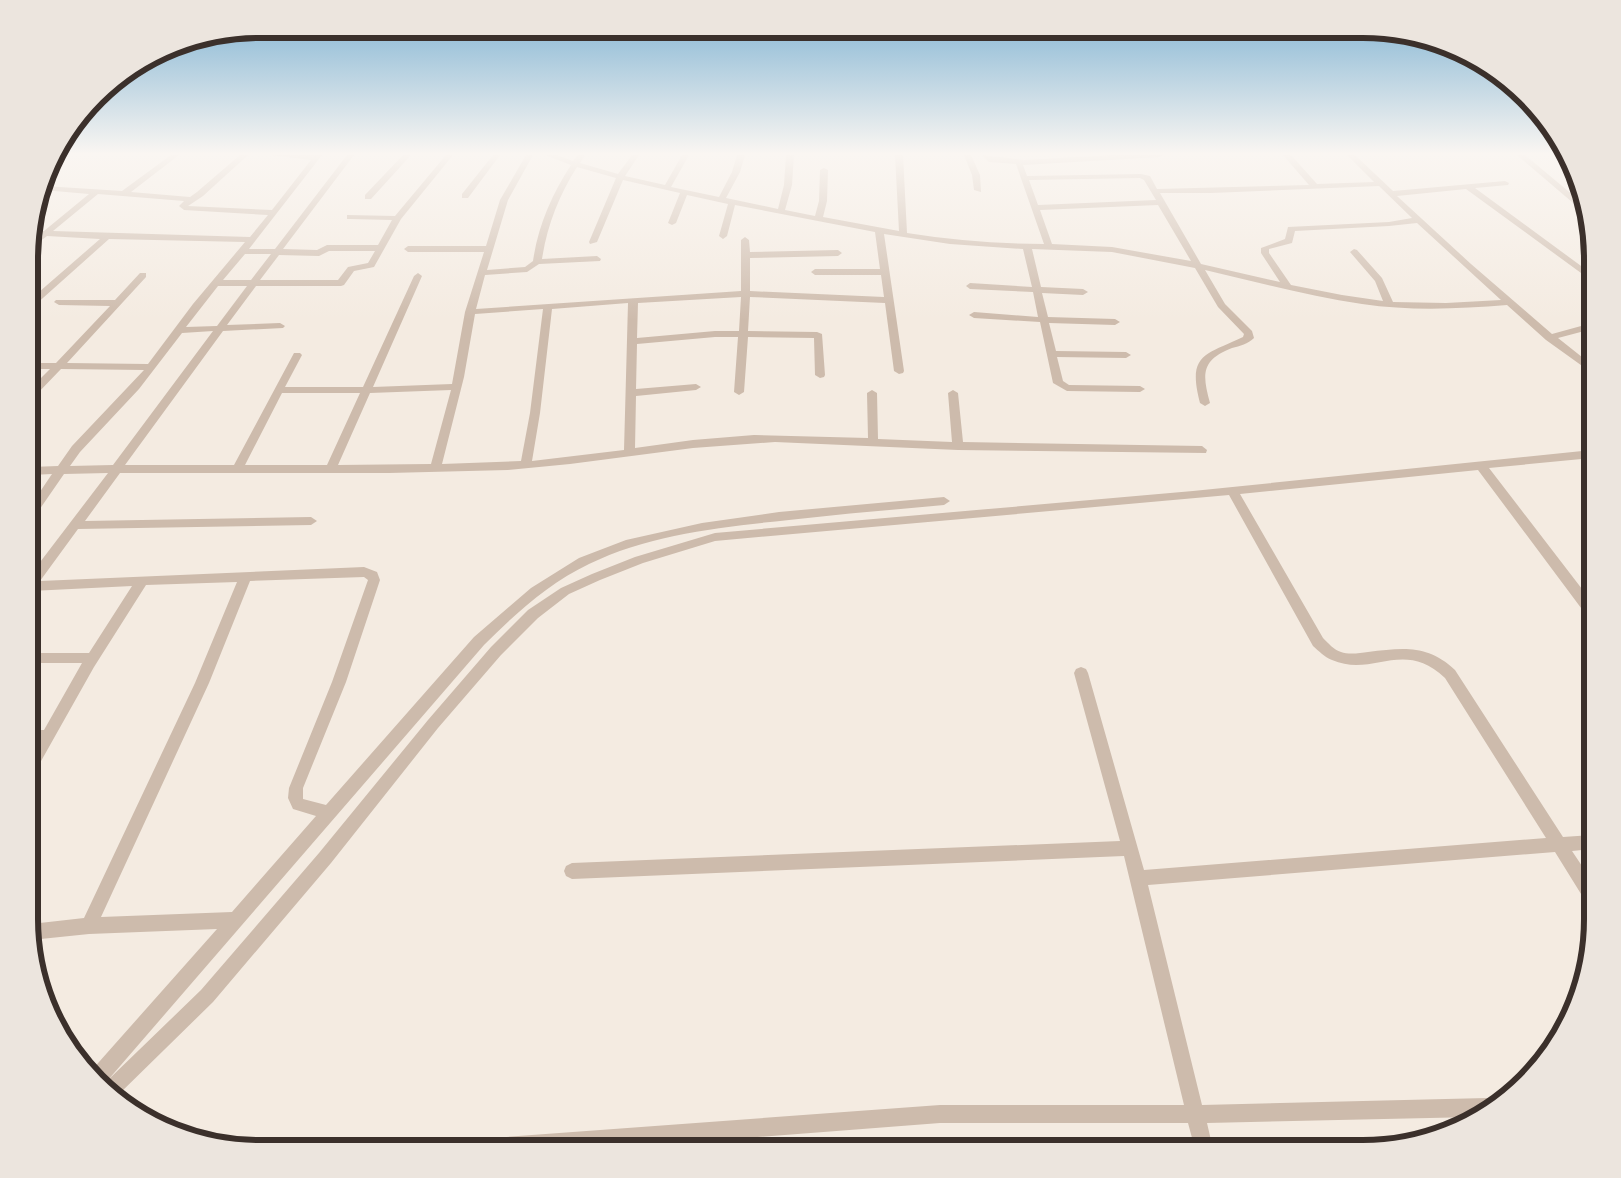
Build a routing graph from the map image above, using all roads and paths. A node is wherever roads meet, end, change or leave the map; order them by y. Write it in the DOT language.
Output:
graph roads {
  1 [pos="74,210"];
  2 [pos="220,210"];
  3 [pos="276,210"];
  4 [pos="308,210"];
  5 [pos="403,210"];
  6 [pos="501,210"];
  7 [pos="552,210"];
  8 [pos="606,210"];
  9 [pos="677,210"];
  10 [pos="730,210"];
  11 [pos="771,210"];
  12 [pos="821,210"];
  13 [pos="902,210"];
  14 [pos="1036,210"];
  15 [pos="1166,210"];
  16 [pos="1408,210"];
  17 [pos="1500,210"];
  18 [pos="781,212"];
  19 [pos="274,213"];
  20 [pos="350,217"];
  21 [pos="397,218"];
  22 [pos="818,219"];
  23 [pos="1418,220"];
  24 [pos="672,223"];
  25 [pos="879,231"];
  26 [pos="39,233"];
  27 [pos="45,234"];
  28 [pos="903,235"];
  29 [pos="723,236"];
  30 [pos="107,237"];
  31 [pos="38,239"];
  32 [pos="253,240"];
  33 [pos="746,240"];
  34 [pos="593,242"];
  35 [pos="1027,247"];
  36 [pos="1049,247"];
  37 [pos="381,248"];
  38 [pos="408,249"];
  39 [pos="489,249"];
  40 [pos="243,251"];
  41 [pos="278,252"];
  42 [pos="1354,252"];
  43 [pos="838,253"];
  44 [pos="746,255"];
  45 [pos="597,259"];
  46 [pos="537,262"];
  47 [pos="1196,264"];
  48 [pos="482,272"];
  49 [pos="815,272"];
  50 [pos="884,272"];
  51 [pos="1584,272"];
  52 [pos="143,275"];
  53 [pos="418,276"];
  54 [pos="215,283"];
  55 [pos="254,284"];
  56 [pos="970,286"];
  57 [pos="1287,286"];
  58 [pos="1037,291"];
  59 [pos="1083,292"];
  60 [pos="746,294"];
  61 [pos="38,298"];
  62 [pos="633,300"];
  63 [pos="888,300"];
  64 [pos="59,302"];
  65 [pos="1508,302"];
  66 [pos="117,303"];
  67 [pos="1389,304"];
  68 [pos="548,307"];
  69 [pos="470,312"];
  70 [pos="974,315"];
  71 [pos="1044,320"];
  72 [pos="1115,322"];
  73 [pos="280,326"];
  74 [pos="1584,328"];
  75 [pos="221,329"];
  76 [pos="179,330"];
  77 [pos="743,334"];
  78 [pos="1549,338"];
  79 [pos="633,341"];
  80 [pos="1050,354"];
  81 [pos="297,355"];
  82 [pos="1126,355"];
  83 [pos="1584,364"];
  84 [pos="38,366"];
  85 [pos="59,366"];
  86 [pos="151,367"];
  87 [pos="900,370"];
  88 [pos="820,375"];
  89 [pos="696,386"];
  90 [pos="38,387"];
  91 [pos="456,387"];
  92 [pos="1140,389"];
  93 [pos="279,390"];
  94 [pos="368,390"];
  95 [pos="739,392"];
  96 [pos="631,393"];
  97 [pos="872,393"];
  98 [pos="953,393"];
  99 [pos="1205,403"];
  100 [pos="873,443"];
  101 [pos="958,446"];
  102 [pos="1202,450"];
  103 [pos="629,451"];
  104 [pos="1584,455"];
  105 [pos="526,465"];
  106 [pos="1480,465"];
  107 [pos="436,468"];
  108 [pos="118,469"];
  109 [pos="237,469"];
  110 [pos="331,469"];
  111 [pos="62,470"];
  112 [pos="38,471"];
  113 [pos="1232,491"];
  114 [pos="944,501"];
  115 [pos="38,503"];
  116 [pos="311,522"];
  117 [pos="74,525"];
  118 [pos="38,575"];
  119 [pos="245,578"];
  120 [pos="142,581"];
  121 [pos="38,585"];
  122 [pos="1584,602"];
  123 [pos="38,658"];
  124 [pos="92,658"];
  125 [pos="1081,673"];
  126 [pos="38,736"];
  127 [pos="47,736"];
  128 [pos="38,752"];
  129 [pos="329,813"];
  130 [pos="1584,842"];
  131 [pos="1560,844"];
  132 [pos="1130,848"];
  133 [pos="572,871"];
  134 [pos="1138,878"];
  135 [pos="1584,883"];
  136 [pos="234,920"];
  137 [pos="90,926"];
  138 [pos="38,931"];
  139 [pos="100,1074"];
  140 [pos="114,1086"];
  141 [pos="1479,1107"];
  142 [pos="1195,1114"];
  143 [pos="597,1140"];
  144 [pos="1202,1140"];
  1 -- 27 [label="street"];
  2 -- 19 [label="street"];
  3 -- 19 [label="street"];
  4 -- 41 [label="street"];
  5 -- 21 [label="street"];
  6 -- 39 [label="street"];
  7 -- 46 [label="street"];
  8 -- 34 [label="street"];
  9 -- 24 [label="street"];
  10 -- 29 [label="street"];
  11 -- 18 [label="street"];
  12 -- 22 [label="street"];
  13 -- 28 [label="street"];
  14 -- 36 [label="street"];
  15 -- 47 [label="street"];
  16 -- 23 [label="street"];
  17 -- 51 [label="street"];
  18 -- 22 [label="street"];
  19 -- 32 [label="street"];
  20 -- 21 [label="street"];
  21 -- 37 [label="street"];
  22 -- 25 [label="street"];
  23 -- 57 [label="street"];
  23 -- 65 [label="street"];
  25 -- 28 [label="street"];
  25 -- 50 [label="street"];
  26 -- 27 [label="street"];
  27 -- 30 [label="street"];
  27 -- 31 [label="street"];
  28 -- 35 [label="street"];
  30 -- 32 [label="street"];
  30 -- 61 [label="street"];
  32 -- 40 [label="street"];
  33 -- 44 [label="street"];
  35 -- 36 [label="street"];
  35 -- 58 [label="street"];
  36 -- 47 [label="street"];
  37 -- 41 [label="street"];
  37 -- 55 [label="street"];
  38 -- 39 [label="street"];
  39 -- 48 [label="street"];
  40 -- 41 [label="street"];
  40 -- 54 [label="street"];
  41 -- 55 [label="street"];
  42 -- 67 [label="street"];
  43 -- 44 [label="street"];
  44 -- 60 [label="street"];
  45 -- 46 [label="street"];
  46 -- 48 [label="street"];
  47 -- 57 [label="street"];
  47 -- 99 [label="street"];
  48 -- 69 [label="street"];
  49 -- 50 [label="street"];
  50 -- 63 [label="street"];
  52 -- 66 [label="street"];
  53 -- 94 [label="street"];
  54 -- 55 [label="street"];
  54 -- 76 [label="street"];
  55 -- 75 [label="street"];
  56 -- 58 [label="street"];
  57 -- 67 [label="street"];
  58 -- 59 [label="street"];
  58 -- 71 [label="street"];
  60 -- 62 [label="street"];
  60 -- 63 [label="street"];
  60 -- 77 [label="street"];
  62 -- 68 [label="street"];
  62 -- 79 [label="street"];
  63 -- 87 [label="street"];
  64 -- 66 [label="street"];
  65 -- 67 [label="street"];
  65 -- 78 [label="street"];
  66 -- 85 [label="street"];
  68 -- 69 [label="street"];
  68 -- 105 [label="street"];
  69 -- 91 [label="street"];
  70 -- 71 [label="street"];
  71 -- 72 [label="street"];
  71 -- 80 [label="street"];
  73 -- 75 [label="street"];
  74 -- 78 [label="street"];
  75 -- 76 [label="street"];
  75 -- 108 [label="street"];
  76 -- 86 [label="street"];
  77 -- 79 [label="street"];
  77 -- 88 [label="street"];
  77 -- 95 [label="street"];
  78 -- 83 [label="street"];
  79 -- 96 [label="street"];
  80 -- 82 [label="street"];
  80 -- 92 [label="street"];
  81 -- 93 [label="street"];
  84 -- 85 [label="street"];
  85 -- 86 [label="street"];
  85 -- 90 [label="street"];
  86 -- 111 [label="street"];
  89 -- 96 [label="street"];
  91 -- 94 [label="street"];
  91 -- 107 [label="street"];
  93 -- 94 [label="street"];
  93 -- 109 [label="street"];
  94 -- 110 [label="street"];
  96 -- 103 [label="street"];
  97 -- 100 [label="street"];
  98 -- 101 [label="street"];
  100 -- 101 [label="street"];
  100 -- 103 [label="street"];
  101 -- 102 [label="street"];
  103 -- 105 [label="street"];
  104 -- 106 [label="street"];
  105 -- 107 [label="street"];
  106 -- 113 [label="street"];
  106 -- 122 [label="street"];
  107 -- 110 [label="street"];
  108 -- 109 [label="street"];
  108 -- 111 [label="street"];
  108 -- 117 [label="street"];
  109 -- 110 [label="street"];
  111 -- 112 [label="street"];
  111 -- 115 [label="street"];
  113 -- 131 [label="street"];
  113 -- 140 [label="street"];
  114 -- 129 [label="street"];
  116 -- 117 [label="street"];
  117 -- 118 [label="street"];
  119 -- 120 [label="street"];
  119 -- 129 [label="street"];
  119 -- 137 [label="street"];
  120 -- 121 [label="street"];
  120 -- 124 [label="street"];
  123 -- 124 [label="street"];
  124 -- 127 [label="street"];
  125 -- 132 [label="street"];
  126 -- 127 [label="street"];
  127 -- 128 [label="street"];
  129 -- 136 [label="street"];
  130 -- 131 [label="street"];
  131 -- 134 [label="street"];
  131 -- 135 [label="street"];
  132 -- 133 [label="street"];
  132 -- 134 [label="street"];
  134 -- 142 [label="street"];
  136 -- 137 [label="street"];
  136 -- 139 [label="street"];
  137 -- 138 [label="street"];
  141 -- 142 [label="street"];
  142 -- 143 [label="street"];
  142 -- 144 [label="street"];
}
